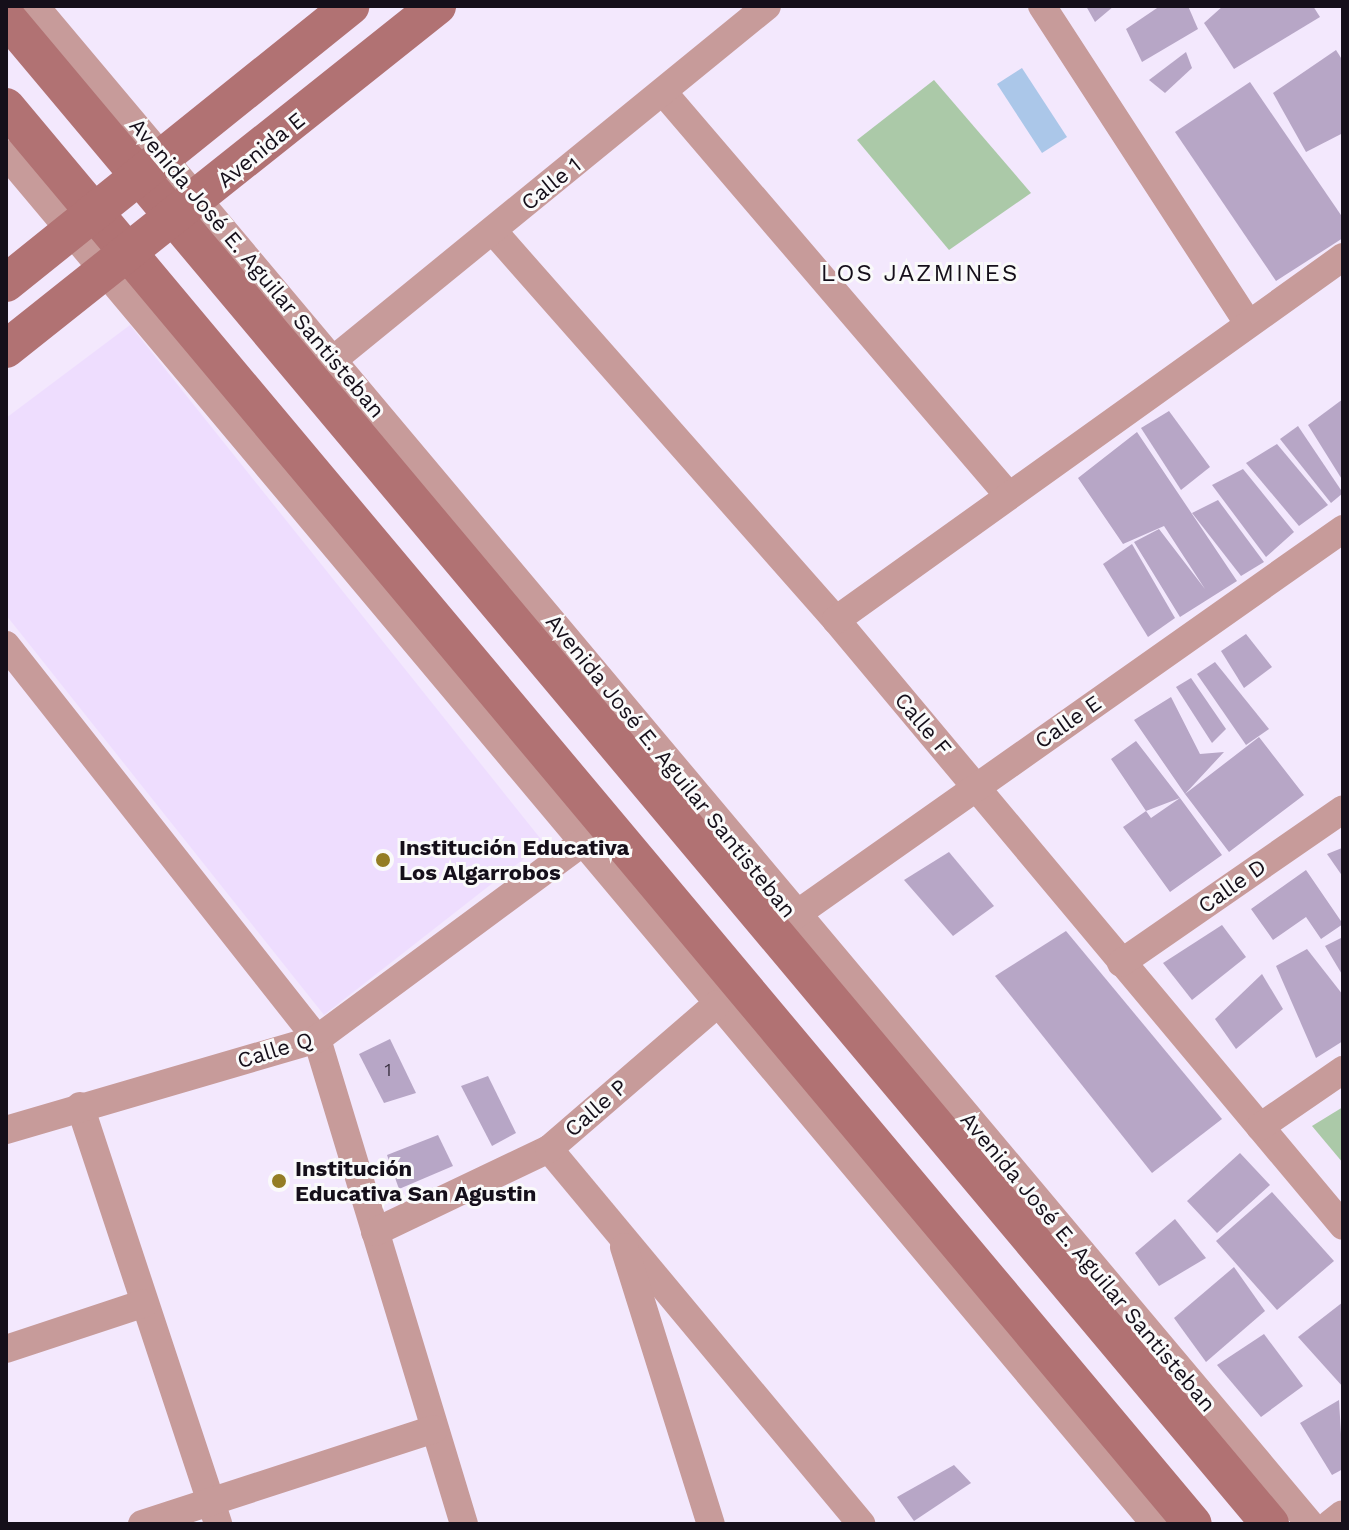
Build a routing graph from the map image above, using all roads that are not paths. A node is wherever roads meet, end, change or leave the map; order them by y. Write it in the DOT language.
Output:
graph roads {
  1 [pos="35,6"];
  2 [pos="351,6"];
  3 [pos="437,6"];
  4 [pos="767,6"];
  5 [pos="1042,6"];
  6 [pos="6,17"];
  7 [pos="663,92"];
  8 [pos="6,107"];
  9 [pos="6,154"];
  10 [pos="154,165"];
  11 [pos="188,208"];
  12 [pos="82,223"];
  13 [pos="493,231"];
  14 [pos="1343,257"];
  15 [pos="116,262"];
  16 [pos="6,283"];
  17 [pos="1247,322"];
  18 [pos="6,349"];
  19 [pos="333,360"];
  20 [pos="1008,495"];
  21 [pos="1343,529"];
  22 [pos="836,620"];
  23 [pos="6,645"];
  24 [pos="975,787"];
  25 [pos="1343,809"];
  26 [pos="586,840"];
  27 [pos="794,916"];
  28 [pos="1121,963"];
  29 [pos="716,1005"];
  30 [pos="317,1039"];
  31 [pos="1343,1070"];
  32 [pos="80,1106"];
  33 [pos="1260,1127"];
  34 [pos="6,1130"];
  35 [pos="549,1149"];
  36 [pos="1343,1226"];
  37 [pos="375,1232"];
  38 [pos="620,1235"];
  39 [pos="145,1303"];
  40 [pos="6,1349"];
  41 [pos="434,1429"];
  42 [pos="214,1513"];
  43 [pos="1343,1514"];
  44 [pos="142,1524"];
  45 [pos="464,1524"];
  46 [pos="711,1524"];
  47 [pos="861,1524"];
  48 [pos="1155,1524"];
  49 [pos="1193,1524"];
  50 [pos="1270,1524"];
  51 [pos="1310,1524"];
  52 [pos="1330,1524"];
  1 -- 10 [label="street, Avenida José E. Aguilar Santisteban"];
  2 -- 10 [label="main road"];
  3 -- 11 [label="main road, Avenida E"];
  4 -- 7 [label="street, Calle 1"];
  5 -- 17 [label="street"];
  6 -- 10 [label="main road, Avenida José E. Aguilar Santisteban"];
  7 -- 13 [label="street, Calle 1"];
  7 -- 20 [label="street"];
  8 -- 12 [label="main road"];
  9 -- 12 [label="street"];
  10 -- 11 [label="main road, Avenida José E. Aguilar Santisteban"];
  10 -- 12 [label="main road"];
  11 -- 15 [label="main road, Avenida E"];
  11 -- 19 [label="street, Avenida José E. Aguilar Santisteban"];
  11 -- 50 [label="main road, Avenida José E. Aguilar Santisteban"];
  12 -- 15 [label="main road"];
  12 -- 16 [label="main road"];
  13 -- 19 [label="street, Calle 1"];
  13 -- 22 [label="street, Calle F"];
  14 -- 17 [label="street"];
  15 -- 18 [label="main road, Avenida E"];
  15 -- 26 [label="street"];
  15 -- 49 [label="main road"];
  17 -- 20 [label="street"];
  19 -- 27 [label="street, Avenida José E. Aguilar Santisteban"];
  20 -- 22 [label="street"];
  21 -- 24 [label="street, Calle E"];
  22 -- 24 [label="street, Calle F"];
  23 -- 30 [label="street"];
  24 -- 27 [label="street, Calle E"];
  24 -- 28 [label="street, Calle F"];
  25 -- 28 [label="street, Calle D"];
  26 -- 29 [label="street"];
  26 -- 30 [label="street, Calle Q"];
  27 -- 51 [label="street, Avenida José E. Aguilar Santisteban"];
  28 -- 33 [label="street, Calle F"];
  29 -- 35 [label="street, Calle P"];
  29 -- 48 [label="street"];
  30 -- 32 [label="street, Calle Q"];
  30 -- 37 [label="street"];
  31 -- 33 [label="street"];
  32 -- 34 [label="street, Calle Q"];
  32 -- 39 [label="street"];
  33 -- 36 [label="street, Calle F"];
  35 -- 37 [label="street, Calle P"];
  35 -- 38 [label="street"];
  37 -- 41 [label="street"];
  38 -- 46 [label="street"];
  38 -- 47 [label="street"];
  39 -- 40 [label="street"];
  39 -- 42 [label="street"];
  41 -- 42 [label="street"];
  41 -- 45 [label="street"];
  42 -- 44 [label="street"];
  43 -- 52 [label="street"];
}
